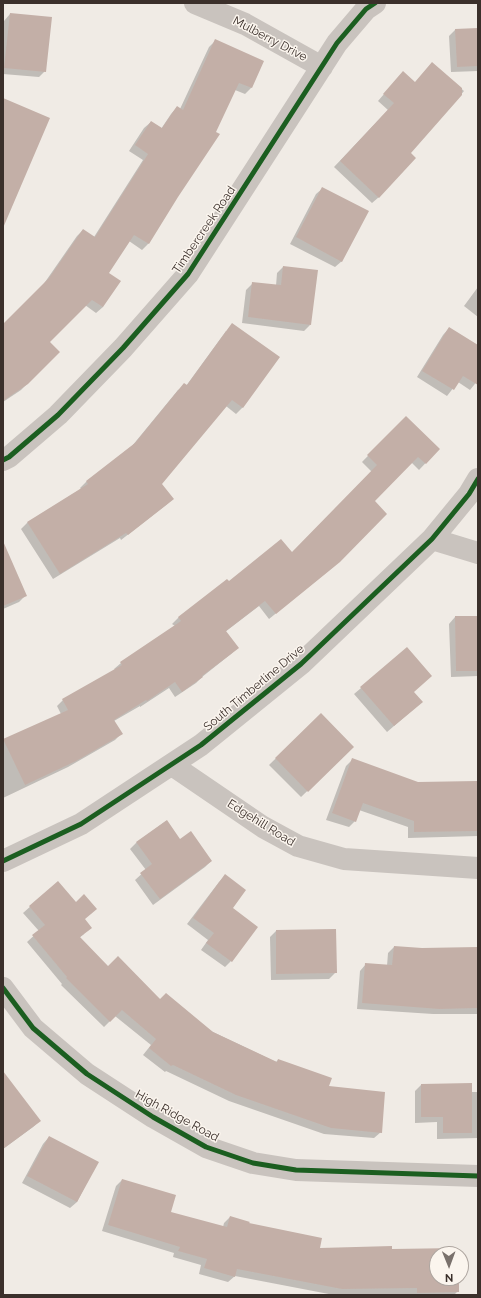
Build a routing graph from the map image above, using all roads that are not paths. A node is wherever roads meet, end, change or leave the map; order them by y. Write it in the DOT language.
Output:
graph roads {
  1 [pos="195,3"];
  2 [pos="375,3"];
  3 [pos="322,67"];
  4 [pos="3,460"];
  5 [pos="478,479"];
  6 [pos="432,539"];
  7 [pos="478,553"];
  8 [pos="172,765"];
  9 [pos="3,861"];
  10 [pos="478,868"];
  11 [pos="3,988"];
  12 [pos="478,1176"];
  1 -- 3 [label="street, Mulberry Drive"];
  2 -- 3 [label="street, Timbercreek Road"];
  3 -- 4 [label="street, Timbercreek Road"];
  5 -- 6 [label="street, South Timberline Drive"];
  6 -- 7 [label="street"];
  6 -- 8 [label="street, South Timberline Drive"];
  8 -- 9 [label="street, South Timberline Drive"];
  8 -- 10 [label="street, Edgehill Road"];
  11 -- 12 [label="street, High Ridge Road"];
}
